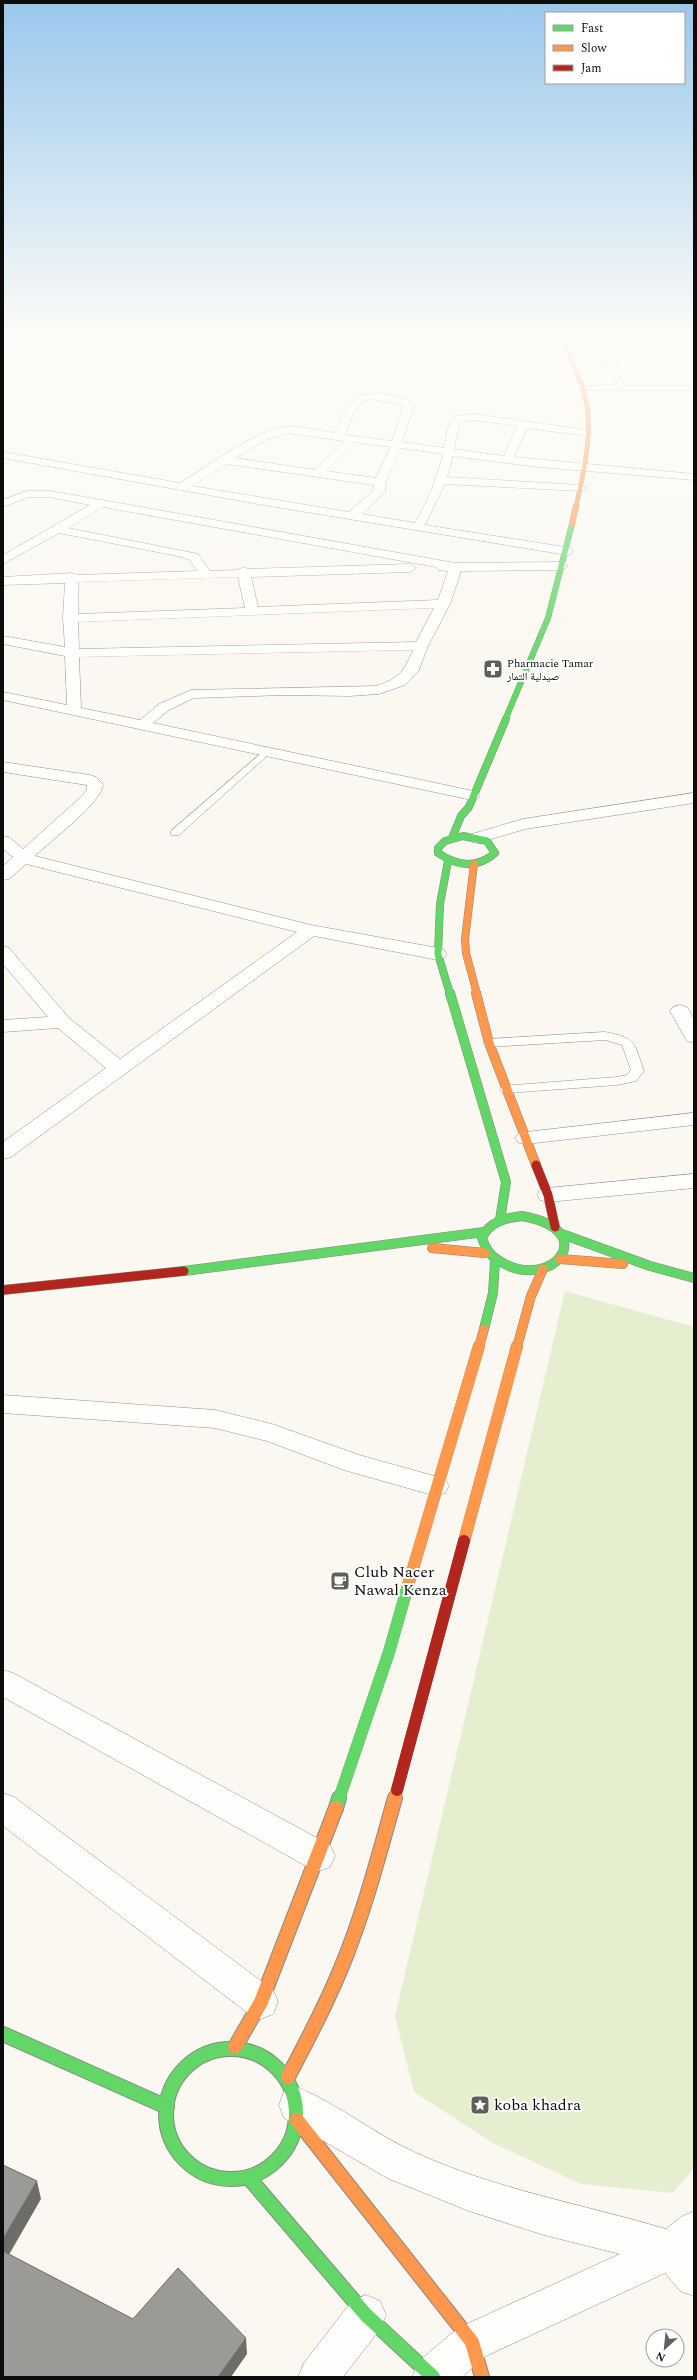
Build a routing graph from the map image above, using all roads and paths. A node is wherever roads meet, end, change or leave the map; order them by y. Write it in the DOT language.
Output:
graph roads {
  1 [pos="238,451"];
  2 [pos="340,451"];
  3 [pos="393,451"];
  4 [pos="449,451"];
  5 [pos="512,451"];
  6 [pos="586,451"];
  7 [pos="3,455"];
  8 [pos="223,460"];
  9 [pos="508,460"];
  10 [pos="585,469"];
  11 [pos="318,474"];
  12 [pos="694,477"];
  13 [pos="442,480"];
  14 [pos="380,482"];
  15 [pos="182,487"];
  16 [pos="581,488"];
  17 [pos="264,502"];
  18 [pos="102,503"];
  19 [pos="3,504"];
  20 [pos="352,516"];
  21 [pos="225,524"];
  22 [pos="418,527"];
  23 [pos="57,530"];
  24 [pos="11,543"];
  25 [pos="26,547"];
  26 [pos="567,551"];
  27 [pos="3,560"];
  28 [pos="562,566"];
  29 [pos="456,567"];
  30 [pos="244,571"];
  31 [pos="205,573"];
  32 [pos="72,577"];
  33 [pos="3,581"];
  34 [pos="443,604"];
  35 [pos="252,611"];
  36 [pos="70,618"];
  37 [pos="3,640"];
  38 [pos="421,646"];
  39 [pos="74,652"];
  40 [pos="3,696"];
  41 [pos="74,710"];
  42 [pos="142,727"];
  43 [pos="265,753"];
  44 [pos="3,767"];
  45 [pos="694,798"];
  46 [pos="470,801"];
  47 [pos="476,818"];
  48 [pos="558,820"];
  49 [pos="175,833"];
  50 [pos="476,835"];
  51 [pos="452,838"];
  52 [pos="3,841"];
  53 [pos="495,849"];
  54 [pos="24,858"];
  55 [pos="448,860"];
  56 [pos="474,864"];
  57 [pos="3,874"];
  58 [pos="311,930"];
  59 [pos="3,952"];
  60 [pos="438,954"];
  61 [pos="680,1011"];
  62 [pos="62,1022"];
  63 [pos="3,1026"];
  64 [pos="694,1037"];
  65 [pos="489,1043"];
  66 [pos="120,1069"];
  67 [pos="507,1089"];
  68 [pos="694,1119"];
  69 [pos="526,1138"];
  70 [pos="3,1152"];
  71 [pos="694,1181"];
  72 [pos="548,1195"];
  73 [pos="500,1220"];
  74 [pos="555,1227"];
  75 [pos="484,1232"];
  76 [pos="562,1234"];
  77 [pos="403,1245"];
  78 [pos="485,1253"];
  79 [pos="560,1259"];
  80 [pos="495,1262"];
  81 [pos="650,1266"];
  82 [pos="543,1269"];
  83 [pos="694,1278"];
  84 [pos="3,1290"];
  85 [pos="3,1404"];
  86 [pos="436,1486"];
  87 [pos="3,1682"];
  88 [pos="3,1807"];
  89 [pos="319,1856"];
  90 [pos="261,2002"];
  91 [pos="3,2034"];
  92 [pos="235,2047"];
  93 [pos="294,2101"];
  94 [pos="167,2107"];
  95 [pos="249,2178"];
  96 [pos="686,2252"];
  97 [pos="366,2315"];
  98 [pos="477,2359"];
  99 [pos="432,2376"];
  100 [pos="318,2377"];
  1 -- 8 [label="street"];
  2 -- 11 [label="street"];
  3 -- 14 [label="street"];
  4 -- 9 [label="street"];
  4 -- 13 [label="street"];
  5 -- 9 [label="street"];
  6 -- 10 [label="main road"];
  7 -- 15 [label="street"];
  8 -- 11 [label="street"];
  8 -- 15 [label="street"];
  9 -- 10 [label="street"];
  10 -- 12 [label="street"];
  10 -- 16 [label="main road"];
  11 -- 14 [label="street"];
  13 -- 16 [label="street"];
  13 -- 22 [label="street"];
  14 -- 20 [label="street"];
  15 -- 17 [label="street"];
  16 -- 26 [label="main road"];
  17 -- 20 [label="street"];
  17 -- 21 [label="street"];
  18 -- 19 [label="street"];
  18 -- 21 [label="street"];
  18 -- 23 [label="street"];
  20 -- 22 [label="street"];
  21 -- 29 [label="street"];
  22 -- 26 [label="street"];
  23 -- 25 [label="street"];
  23 -- 31 [label="street"];
  24 -- 25 [label="street"];
  25 -- 27 [label="street"];
  26 -- 28 [label="main road"];
  28 -- 29 [label="street"];
  28 -- 46 [label="main road"];
  29 -- 30 [label="street"];
  29 -- 34 [label="street"];
  30 -- 31 [label="street"];
  30 -- 35 [label="street"];
  31 -- 32 [label="street"];
  32 -- 33 [label="street"];
  32 -- 36 [label="street"];
  34 -- 35 [label="street"];
  34 -- 38 [label="street"];
  35 -- 36 [label="street"];
  36 -- 39 [label="street"];
  37 -- 39 [label="street"];
  38 -- 39 [label="street"];
  38 -- 42 [label="street"];
  39 -- 41 [label="street"];
  40 -- 41 [label="street"];
  41 -- 42 [label="street"];
  42 -- 43 [label="street"];
  43 -- 46 [label="street"];
  43 -- 49 [label="lane"];
  44 -- 54 [label="street"];
  45 -- 48 [label="street"];
  46 -- 47 [label="main road"];
  46 -- 51 [label="main road"];
  48 -- 50 [label="street"];
  48 -- 53 [label="street"];
  50 -- 51 [label="main road"];
  50 -- 53 [label="main road"];
  51 -- 55 [label="main road"];
  52 -- 54 [label="street"];
  53 -- 56 [label="main road"];
  54 -- 57 [label="street"];
  54 -- 58 [label="street"];
  55 -- 56 [label="main road"];
  55 -- 60 [label="main road"];
  56 -- 65 [label="main road"];
  58 -- 60 [label="street"];
  58 -- 66 [label="street"];
  59 -- 62 [label="street"];
  60 -- 73 [label="main road"];
  61 -- 64 [label="street"];
  62 -- 63 [label="street"];
  62 -- 66 [label="street"];
  65 -- 67 [label="main road"];
  65 -- 67 [label="lane"];
  66 -- 70 [label="street"];
  67 -- 69 [label="main road"];
  68 -- 69 [label="street"];
  69 -- 72 [label="main road"];
  71 -- 72 [label="street"];
  72 -- 74 [label="main road"];
  73 -- 74 [label="main road"];
  73 -- 75 [label="main road"];
  74 -- 76 [label="main road"];
  75 -- 77 [label="main road"];
  75 -- 78 [label="main road"];
  76 -- 79 [label="main road"];
  76 -- 81 [label="main road"];
  77 -- 78 [label="main road"];
  77 -- 84 [label="main road"];
  78 -- 80 [label="main road"];
  79 -- 81 [label="main road"];
  79 -- 82 [label="main road"];
  80 -- 82 [label="main road"];
  80 -- 86 [label="main road"];
  81 -- 83 [label="main road"];
  82 -- 93 [label="main road"];
  85 -- 86 [label="street"];
  86 -- 89 [label="main road"];
  87 -- 89 [label="street"];
  88 -- 90 [label="street"];
  89 -- 90 [label="main road"];
  90 -- 92 [label="main road"];
  91 -- 94 [label="main road"];
  92 -- 93 [label="main road"];
  92 -- 94 [label="main road"];
  93 -- 95 [label="main road"];
  93 -- 96 [label="street"];
  93 -- 98 [label="main road"];
  94 -- 95 [label="main road"];
  95 -- 97 [label="main road"];
  96 -- 98 [label="street"];
  97 -- 99 [label="main road"];
  97 -- 100 [label="street"];
  98 -- 99 [label="street"];
}
